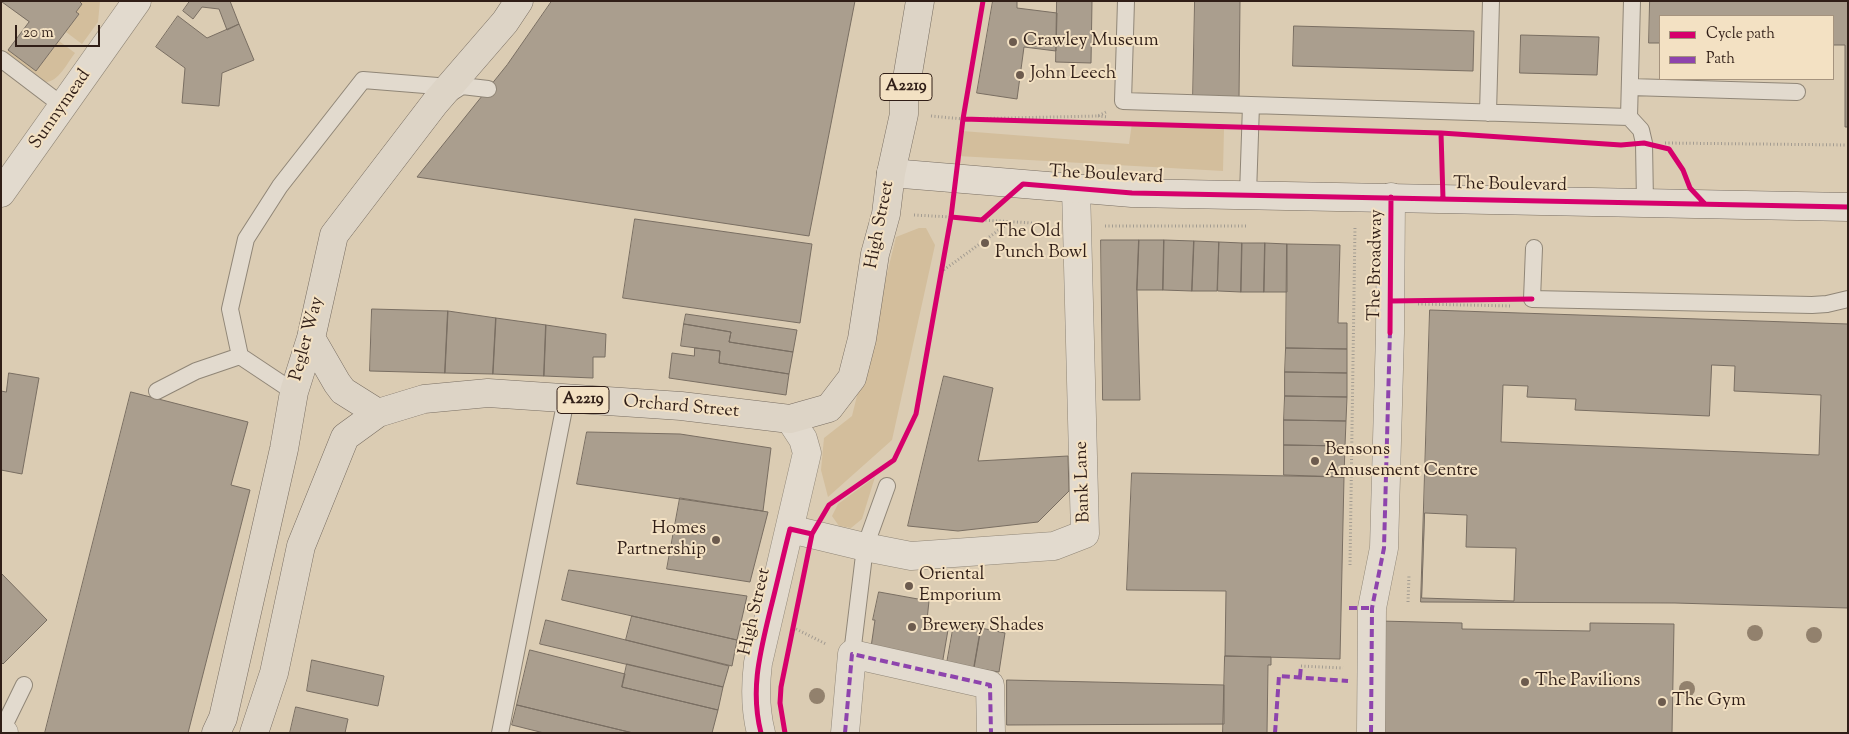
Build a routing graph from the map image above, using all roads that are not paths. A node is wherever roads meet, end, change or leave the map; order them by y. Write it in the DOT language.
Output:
graph roads {
  1 [pos="137,1"];
  2 [pos="520,1"];
  3 [pos="920,1"];
  4 [pos="1126,1"];
  5 [pos="1492,1"];
  6 [pos="1632,1"];
  7 [pos="1,60"];
  8 [pos="1630,87"];
  9 [pos="488,89"];
  10 [pos="1797,92"];
  11 [pos="442,95"];
  12 [pos="1251,105"];
  13 [pos="63,106"];
  14 [pos="1488,113"];
  15 [pos="1629,117"];
  16 [pos="892,173"];
  17 [pos="1076,188"];
  18 [pos="1,193"];
  19 [pos="1248,194"];
  20 [pos="1392,197"];
  21 [pos="1645,203"];
  22 [pos="1848,207"];
  23 [pos="1540,248"];
  24 [pos="1848,299"];
  25 [pos="311,338"];
  26 [pos="240,356"];
  27 [pos="157,391"];
  28 [pos="294,392"];
  29 [pos="566,399"];
  30 [pos="378,413"];
  31 [pos="790,419"];
  32 [pos="887,486"];
  33 [pos="790,529"];
  34 [pos="865,548"];
  35 [pos="852,654"];
  36 [pos="24,684"];
  37 [pos="1,730"];
  38 [pos="4,733"];
  39 [pos="216,733"];
  40 [pos="254,733"];
  41 [pos="500,733"];
  42 [pos="761,733"];
  43 [pos="845,733"];
  44 [pos="991,733"];
  45 [pos="1371,733"];
  1 -- 13 [label="street, Sunnymead"];
  2 -- 11 [label="main road, Pegler Way"];
  3 -- 16 [label="main road, High Street / A2219"];
  4 -- 12 [label="lane"];
  5 -- 14 [label="lane"];
  6 -- 8 [label="lane"];
  7 -- 13 [label="lane"];
  8 -- 10 [label="lane"];
  8 -- 15 [label="lane"];
  9 -- 11 [label="lane"];
  11 -- 25 [label="main road, Pegler Way"];
  11 -- 26 [label="lane"];
  12 -- 14 [label="lane"];
  12 -- 19 [label="lane"];
  13 -- 18 [label="street, Sunnymead"];
  14 -- 15 [label="lane"];
  15 -- 21 [label="lane"];
  16 -- 17 [label="street, The Boulevard"];
  16 -- 31 [label="main road, High Street / A2219"];
  17 -- 19 [label="street, The Boulevard"];
  17 -- 34 [label="street, Bank Lane"];
  19 -- 20 [label="street, The Boulevard"];
  20 -- 21 [label="street, The Boulevard"];
  20 -- 45 [label="street, The Broadway"];
  21 -- 22 [label="street, The Boulevard"];
  23 -- 24 [label="lane"];
  25 -- 28 [label="main road, Pegler Way"];
  25 -- 30 [label="main road"];
  26 -- 27 [label="lane"];
  26 -- 28 [label="lane"];
  28 -- 39 [label="main road, Pegler Way"];
  29 -- 30 [label="main road, Orchard Street / A2219"];
  29 -- 31 [label="main road, Orchard Street / A2219"];
  29 -- 41 [label="lane"];
  30 -- 40 [label="main road, A2219"];
  31 -- 33 [label="street, High Street"];
  32 -- 34 [label="lane"];
  33 -- 34 [label="street, Bank Lane"];
  33 -- 42 [label="street, High Street"];
  34 -- 35 [label="lane"];
  35 -- 43 [label="street"];
  35 -- 44 [label="street"];
  36 -- 37 [label="lane"];
  37 -- 38 [label="street"];
}
